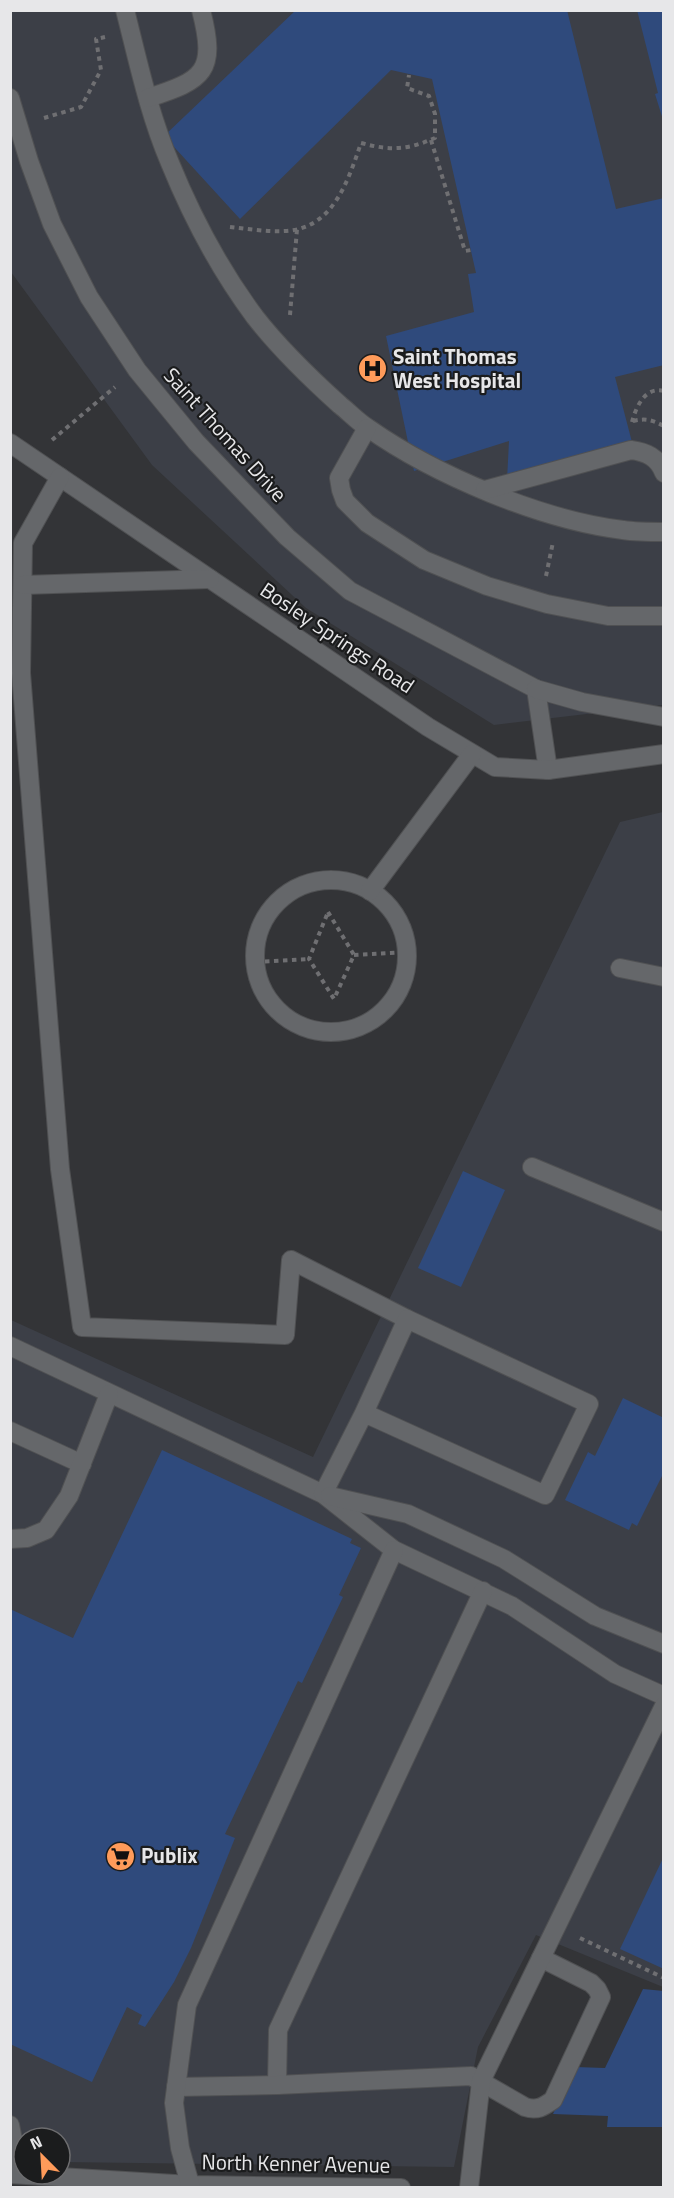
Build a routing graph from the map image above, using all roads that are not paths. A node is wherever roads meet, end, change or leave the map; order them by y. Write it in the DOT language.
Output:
graph roads {
  1 [pos="125,10"];
  2 [pos="201,10"];
  3 [pos="10,98"];
  4 [pos="148,98"];
  5 [pos="367,428"];
  6 [pos="13,445"];
  7 [pos="663,473"];
  8 [pos="60,477"];
  9 [pos="485,490"];
  10 [pos="663,532"];
  11 [pos="210,579"];
  12 [pos="23,585"];
  13 [pos="663,616"];
  14 [pos="536,688"];
  15 [pos="663,717"];
  16 [pos="472,754"];
  17 [pos="663,754"];
  18 [pos="548,770"];
  19 [pos="370,891"];
  20 [pos="620,968"];
  21 [pos="663,977"];
  22 [pos="532,1167"];
  23 [pos="663,1222"];
  24 [pos="407,1319"];
  25 [pos="10,1346"];
  26 [pos="109,1394"];
  27 [pos="364,1413"];
  28 [pos="10,1431"];
  29 [pos="82,1464"];
  30 [pos="322,1494"];
  31 [pos="10,1539"];
  32 [pos="394,1550"];
  33 [pos="483,1591"];
  34 [pos="662,1639"];
  35 [pos="663,1695"];
  36 [pos="663,1706"];
  37 [pos="541,1958"];
  38 [pos="481,2081"];
  39 [pos="277,2085"];
  40 [pos="176,2087"];
  41 [pos="10,2126"];
  42 [pos="10,2160"];
  43 [pos="10,2174"];
  44 [pos="191,2186"];
  45 [pos="401,2187"];
  46 [pos="469,2187"];
  1 -- 4 [label="street"];
  2 -- 4 [label="street"];
  3 -- 14 [label="street, Saint Thomas Drive"];
  4 -- 5 [label="street"];
  5 -- 9 [label="street"];
  5 -- 13 [label="street"];
  6 -- 8 [label="street, Bosley Springs Road"];
  7 -- 9 [label="street"];
  8 -- 11 [label="street, Bosley Springs Road"];
  8 -- 12 [label="street"];
  9 -- 10 [label="street"];
  11 -- 12 [label="street"];
  11 -- 16 [label="street, Bosley Springs Road"];
  12 -- 24 [label="street"];
  14 -- 15 [label="street, Saint Thomas Drive"];
  14 -- 18 [label="street"];
  16 -- 18 [label="street, Bosley Springs Road"];
  16 -- 19 [label="street"];
  17 -- 18 [label="street, Bosley Springs Road"];
  19 -- 19 [label="street"];
  20 -- 21 [label="street"];
  22 -- 23 [label="street"];
  24 -- 27 [label="street"];
  24 -- 27 [label="street"];
  25 -- 26 [label="street"];
  26 -- 29 [label="street"];
  26 -- 30 [label="street"];
  27 -- 30 [label="street"];
  28 -- 29 [label="street"];
  29 -- 31 [label="street"];
  30 -- 32 [label="street"];
  30 -- 34 [label="street"];
  32 -- 33 [label="street"];
  32 -- 40 [label="street"];
  33 -- 35 [label="street"];
  33 -- 39 [label="street"];
  36 -- 37 [label="street"];
  37 -- 38 [label="street"];
  37 -- 38 [label="street"];
  38 -- 39 [label="street"];
  38 -- 46 [label="street"];
  39 -- 40 [label="street"];
  40 -- 44 [label="street"];
  41 -- 42 [label="street"];
  43 -- 44 [label="street, North Kenner Avenue"];
  44 -- 45 [label="street, North Kenner Avenue"];
}
